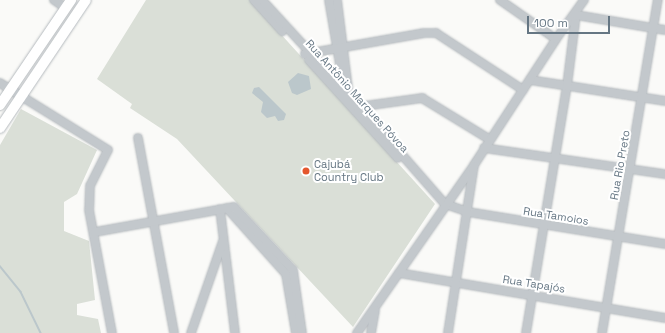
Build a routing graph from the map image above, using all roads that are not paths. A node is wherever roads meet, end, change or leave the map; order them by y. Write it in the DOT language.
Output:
graph roads {
  1 [pos="54,0"];
  2 [pos="86,0"];
  3 [pos="254,0"];
  4 [pos="262,0"];
  5 [pos="329,0"];
  6 [pos="337,0"];
  7 [pos="500,0"];
  8 [pos="584,0"];
  9 [pos="658,0"];
  10 [pos="68,4"];
  11 [pos="576,15"];
  12 [pos="653,28"];
  13 [pos="665,30"];
  14 [pos="556,39"];
  15 [pos="341,47"];
  16 [pos="306,53"];
  17 [pos="530,80"];
  18 [pos="0,83"];
  19 [pos="567,86"];
  20 [pos="10,90"];
  21 [pos="523,90"];
  22 [pos="20,96"];
  23 [pos="642,98"];
  24 [pos="348,99"];
  25 [pos="665,101"];
  26 [pos="0,105"];
  27 [pos="361,108"];
  28 [pos="0,128"];
  29 [pos="138,138"];
  30 [pos="490,139"];
  31 [pos="484,148"];
  32 [pos="554,156"];
  33 [pos="474,165"];
  34 [pos="631,168"];
  35 [pos="665,174"];
  36 [pos="444,206"];
  37 [pos="227,208"];
  38 [pos="468,212"];
  39 [pos="155,221"];
  40 [pos="543,225"];
  41 [pos="95,232"];
  42 [pos="618,236"];
  43 [pos="224,238"];
  44 [pos="665,244"];
  45 [pos="399,272"];
  46 [pos="455,283"];
  47 [pos="293,291"];
  48 [pos="531,295"];
  49 [pos="375,306"];
  50 [pos="607,308"];
  51 [pos="665,318"];
  52 [pos="112,333"];
  53 [pos="174,333"];
  54 [pos="191,333"];
  55 [pos="235,333"];
  56 [pos="296,333"];
  57 [pos="302,333"];
  58 [pos="357,333"];
  59 [pos="370,333"];
  60 [pos="448,333"];
  61 [pos="526,333"];
  62 [pos="602,333"];
  1 -- 10 [label="street"];
  2 -- 22 [label="main road"];
  3 -- 16 [label="street, Rua Antônio Marques Póvoa"];
  4 -- 16 [label="street, Rua Antônio Marques Póvoa"];
  5 -- 15 [label="street"];
  6 -- 15 [label="street"];
  7 -- 14 [label="street"];
  8 -- 11 [label="street"];
  9 -- 12 [label="street, Rua Rio Preto"];
  10 -- 20 [label="main road"];
  11 -- 12 [label="street"];
  11 -- 14 [label="street"];
  11 -- 19 [label="street"];
  12 -- 13 [label="street"];
  12 -- 23 [label="street, Rua Rio Preto"];
  14 -- 17 [label="street"];
  15 -- 16 [label="street"];
  15 -- 21 [label="street"];
  15 -- 24 [label="street"];
  16 -- 24 [label="street, Rua Antônio Marques Póvoa"];
  17 -- 19 [label="street"];
  17 -- 21 [label="street"];
  18 -- 20 [label="street"];
  19 -- 23 [label="street"];
  19 -- 32 [label="street"];
  20 -- 22 [label="street"];
  20 -- 26 [label="main road"];
  21 -- 30 [label="street"];
  22 -- 28 [label="main road"];
  22 -- 41 [label="street"];
  23 -- 25 [label="street"];
  23 -- 34 [label="street, Rua Rio Preto"];
  24 -- 27 [label="street, Rua Antônio Marques Póvoa"];
  24 -- 27 [label="street"];
  24 -- 36 [label="street, Rua Antônio Marques Póvoa"];
  27 -- 30 [label="street"];
  27 -- 36 [label="street, Rua Antônio Marques Póvoa"];
  29 -- 39 [label="street"];
  30 -- 31 [label="street"];
  31 -- 32 [label="street"];
  31 -- 33 [label="street"];
  32 -- 34 [label="street"];
  32 -- 40 [label="street"];
  33 -- 36 [label="street"];
  33 -- 38 [label="street"];
  34 -- 35 [label="street"];
  34 -- 42 [label="street, Rua Rio Preto"];
  36 -- 38 [label="street, Rua Tamoios"];
  36 -- 45 [label="street"];
  37 -- 39 [label="street"];
  37 -- 43 [label="street"];
  37 -- 47 [label="street"];
  38 -- 40 [label="street, Rua Tamoios"];
  38 -- 46 [label="street"];
  39 -- 41 [label="street"];
  39 -- 53 [label="street"];
  40 -- 42 [label="street, Rua Tamoios"];
  40 -- 48 [label="street"];
  41 -- 52 [label="street"];
  42 -- 44 [label="street, Rua Tamoios"];
  42 -- 50 [label="street, Rua Rio Preto"];
  43 -- 54 [label="street"];
  43 -- 55 [label="street"];
  45 -- 46 [label="street, Rua Tapajós"];
  45 -- 49 [label="street"];
  46 -- 48 [label="street, Rua Tapajós"];
  46 -- 60 [label="street"];
  47 -- 56 [label="street"];
  47 -- 57 [label="street"];
  48 -- 50 [label="street, Rua Tapajós"];
  48 -- 61 [label="street"];
  49 -- 58 [label="street"];
  49 -- 59 [label="street"];
  50 -- 51 [label="street, Rua Tapajós"];
  50 -- 62 [label="street, Rua Rio Preto"];
}
